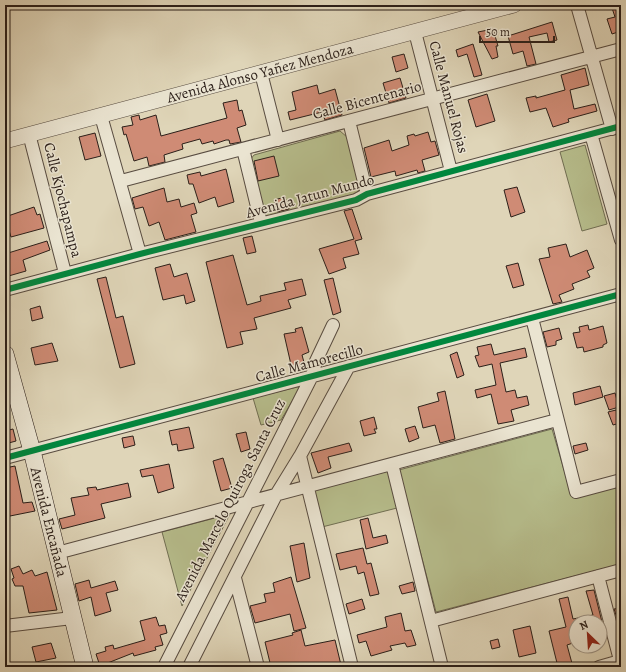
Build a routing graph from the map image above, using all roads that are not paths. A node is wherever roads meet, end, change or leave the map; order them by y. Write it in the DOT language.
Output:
graph roads {
  1 [pos="514,5"];
  2 [pos="577,5"];
  3 [pos="415,32"];
  4 [pos="621,49"];
  5 [pos="590,57"];
  6 [pos="261,73"];
  7 [pos="432,99"];
  8 [pos="101,116"];
  9 [pos="348,121"];
  10 [pos="616,127"];
  11 [pos="29,134"];
  12 [pos="591,134"];
  13 [pos="278,140"];
  14 [pos="5,141"];
  15 [pos="243,149"];
  16 [pos="451,171"];
  17 [pos="121,181"];
  18 [pos="367,194"];
  19 [pos="261,222"];
  20 [pos="621,240"];
  21 [pos="140,254"];
  22 [pos="65,273"];
  23 [pos="5,290"];
  24 [pos="621,294"];
  25 [pos="532,318"];
  26 [pos="333,325"];
  27 [pos="5,354"];
  28 [pos="349,366"];
  29 [pos="312,376"];
  30 [pos="558,420"];
  31 [pos="32,451"];
  32 [pos="300,456"];
  33 [pos="5,458"];
  34 [pos="392,464"];
  35 [pos="621,480"];
  36 [pos="308,486"];
  37 [pos="276,495"];
  38 [pos="246,503"];
  39 [pos="57,553"];
  40 [pos="621,570"];
  41 [pos="598,576"];
  42 [pos="235,578"];
  43 [pos="72,618"];
  44 [pos="431,621"];
  45 [pos="5,626"];
  46 [pos="621,663"];
  47 [pos="85,667"];
  48 [pos="164,667"];
  49 [pos="189,667"];
  50 [pos="258,667"];
  51 [pos="352,667"];
  52 [pos="442,667"];
  53 [pos="599,667"];
  1 -- 3 [label="street, Avenida Alonso Yañez Mendoza"];
  2 -- 5 [label="street"];
  3 -- 6 [label="street, Avenida Alonso Yañez Mendoza"];
  3 -- 7 [label="street, Calle Manuel Rojas"];
  4 -- 5 [label="street, Calle Bicentenario"];
  5 -- 7 [label="street, Calle Bicentenario"];
  5 -- 10 [label="street"];
  6 -- 8 [label="street, Avenida Alonso Yañez Mendoza"];
  6 -- 13 [label="street"];
  7 -- 9 [label="street, Calle Bicentenario"];
  7 -- 16 [label="street, Calle Manuel Rojas"];
  8 -- 11 [label="street, Avenida Alonso Yañez Mendoza"];
  8 -- 17 [label="street"];
  9 -- 13 [label="street, Calle Bicentenario"];
  9 -- 18 [label="street"];
  10 -- 12 [label="street, Avenida Jatun Mundo"];
  11 -- 14 [label="street, Avenida Alonso Yañez Mendoza"];
  11 -- 22 [label="street, Calle Kjochapampa"];
  12 -- 16 [label="street, Avenida Jatun Mundo"];
  12 -- 20 [label="street"];
  13 -- 15 [label="street, Calle Bicentenario"];
  15 -- 17 [label="street, Calle Bicentenario"];
  15 -- 19 [label="street"];
  16 -- 18 [label="street, Avenida Jatun Mundo"];
  17 -- 21 [label="street"];
  18 -- 19 [label="street, Avenida Jatun Mundo"];
  19 -- 21 [label="street, Avenida Jatun Mundo"];
  21 -- 22 [label="street, Avenida Jatun Mundo"];
  22 -- 23 [label="street, Avenida Jatun Mundo"];
  24 -- 25 [label="street, Calle Mamorecillo"];
  25 -- 28 [label="street, Calle Mamorecillo"];
  25 -- 30 [label="street"];
  26 -- 29 [label="street, Avenida Marcelo Quiroga Santa Cruz"];
  27 -- 31 [label="main road, Avenida Encañada"];
  28 -- 29 [label="street, Calle Mamorecillo"];
  28 -- 32 [label="street"];
  29 -- 31 [label="street, Calle Mamorecillo"];
  29 -- 38 [label="street, Avenida Marcelo Quiroga Santa Cruz"];
  30 -- 34 [label="street"];
  30 -- 35 [label="street"];
  31 -- 33 [label="street, Calle Mamorecillo"];
  31 -- 39 [label="main road, Avenida Encañada"];
  32 -- 36 [label="street"];
  32 -- 37 [label="street"];
  34 -- 36 [label="street"];
  34 -- 44 [label="street"];
  36 -- 37 [label="street"];
  36 -- 51 [label="street"];
  37 -- 38 [label="street"];
  37 -- 42 [label="street"];
  38 -- 39 [label="street"];
  38 -- 48 [label="street, Avenida Marcelo Quiroga Santa Cruz"];
  39 -- 43 [label="main road, Avenida Encañada"];
  40 -- 41 [label="street"];
  41 -- 44 [label="street"];
  41 -- 46 [label="street"];
  42 -- 49 [label="street"];
  42 -- 50 [label="street"];
  43 -- 45 [label="street"];
  43 -- 47 [label="main road, Avenida Encañada"];
  44 -- 52 [label="street"];
  46 -- 53 [label="street"];
}
